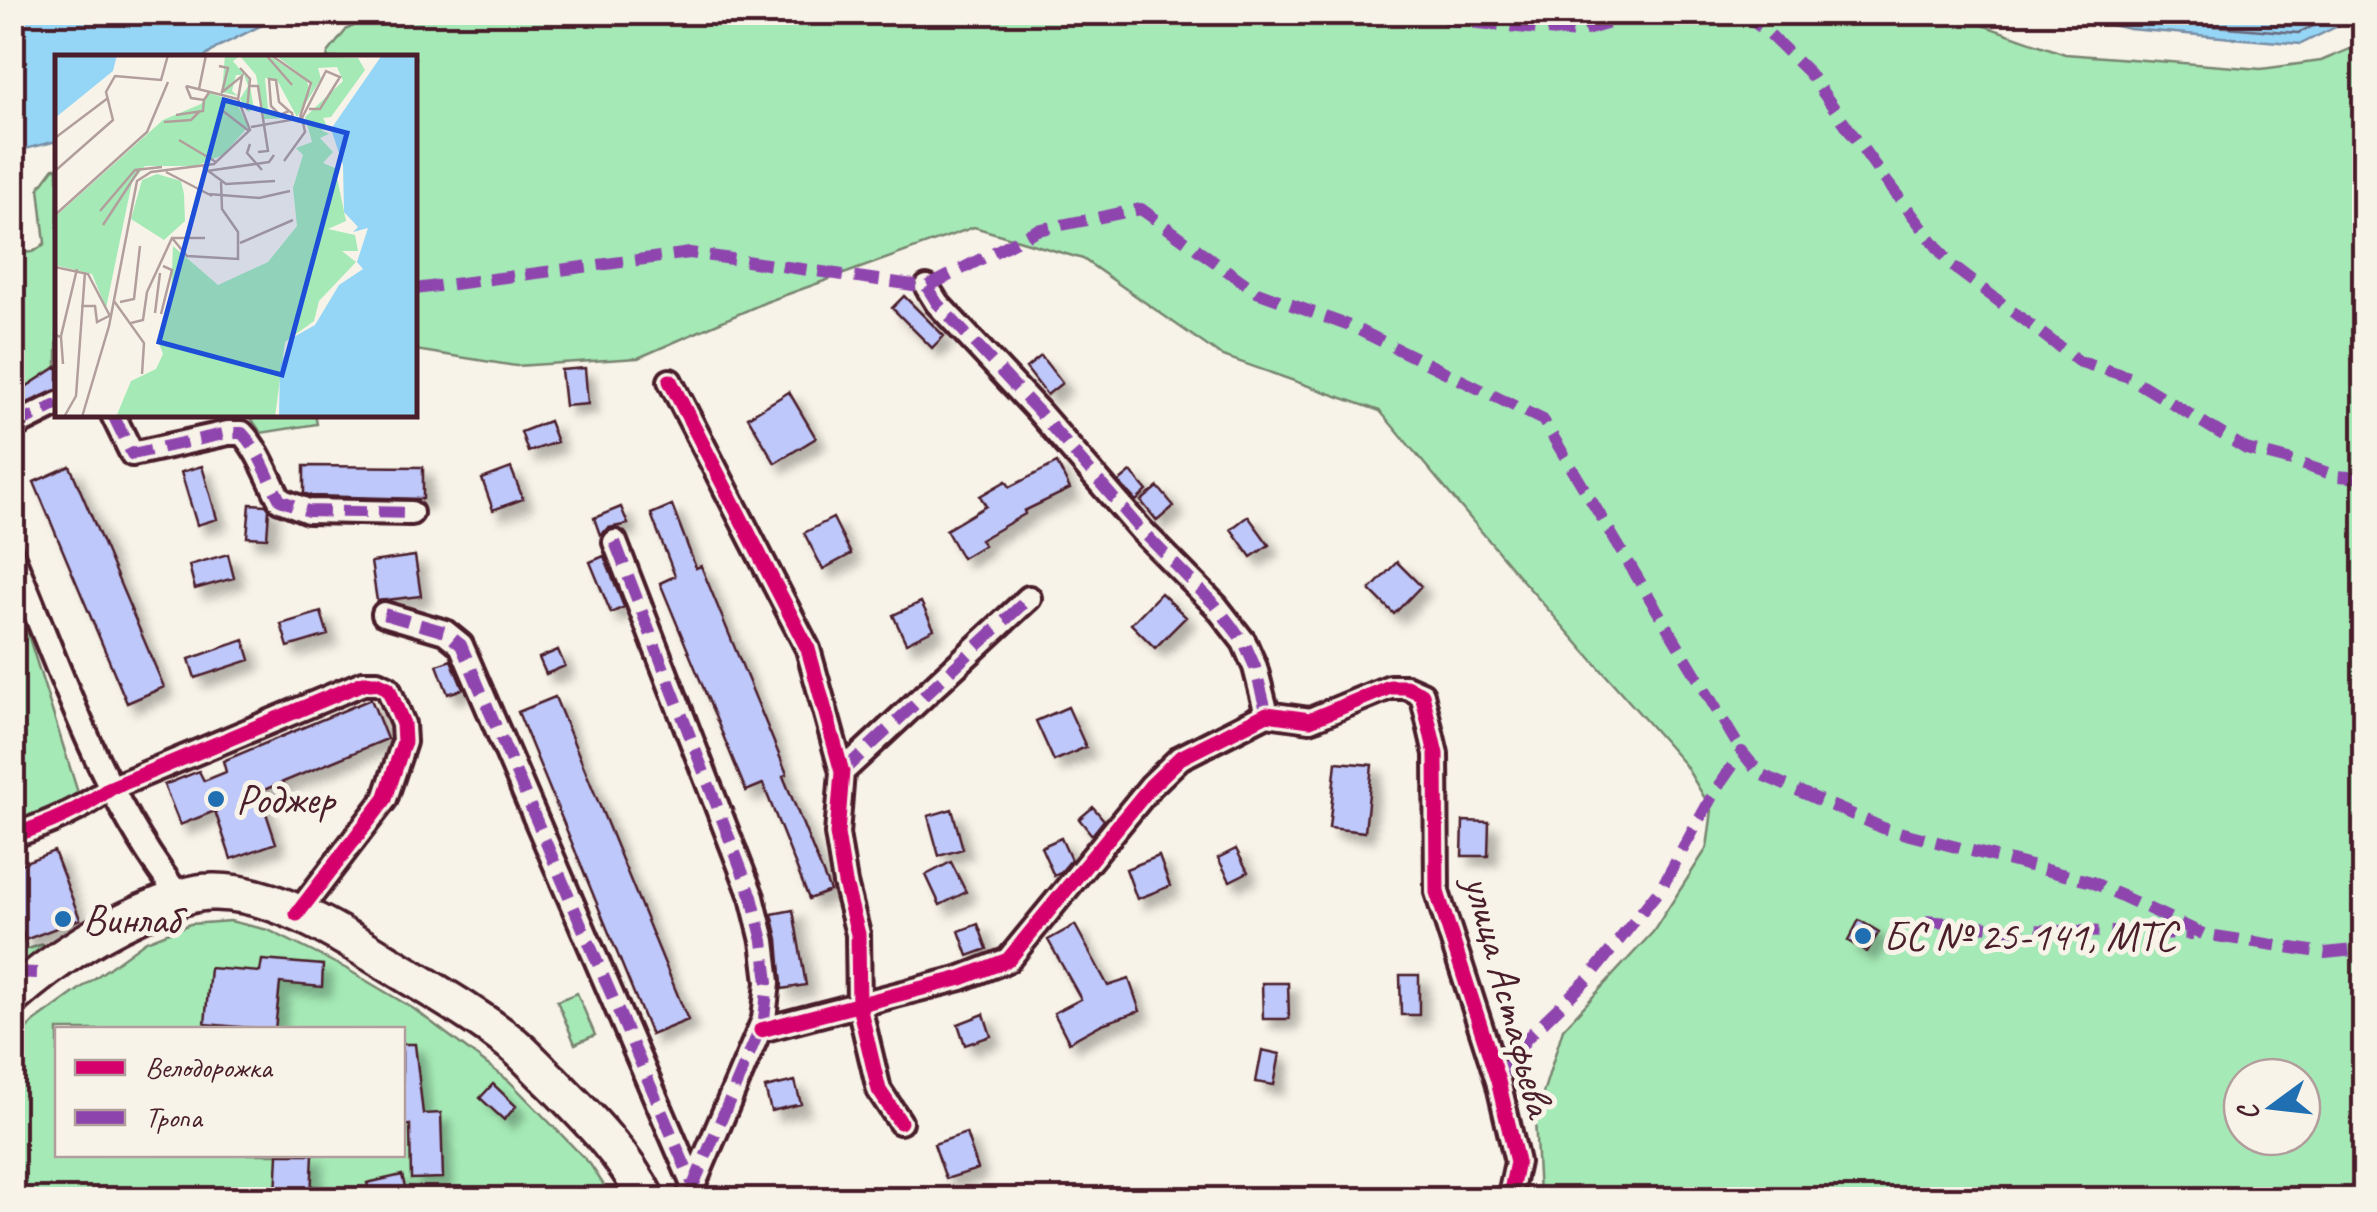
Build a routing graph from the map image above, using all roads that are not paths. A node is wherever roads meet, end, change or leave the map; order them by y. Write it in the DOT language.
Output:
graph roads {
  1 [pos="927,287"];
  2 [pos="670,381"];
  3 [pos="55,406"];
  4 [pos="114,418"];
  5 [pos="12,427"];
  6 [pos="411,513"];
  7 [pos="615,542"];
  8 [pos="12,555"];
  9 [pos="1029,598"];
  10 [pos="384,614"];
  11 [pos="1267,714"];
  12 [pos="842,772"];
  13 [pos="111,788"];
  14 [pos="12,836"];
  15 [pos="180,898"];
  16 [pos="297,914"];
  17 [pos="26,972"];
  18 [pos="12,998"];
  19 [pos="859,1006"];
  20 [pos="761,1030"];
  21 [pos="900,1122"];
  22 [pos="691,1193"];
  23 [pos="647,1200"];
  24 [pos="1508,1200"];
  1 -- 11 [label="street"];
  2 -- 12 [label="street"];
  3 -- 5 [label="street"];
  4 -- 6 [label="street"];
  7 -- 20 [label="street"];
  8 -- 13 [label="street"];
  9 -- 12 [label="street"];
  10 -- 22 [label="street"];
  11 -- 19 [label="street"];
  11 -- 24 [label="street, улица Астафьева"];
  12 -- 19 [label="street"];
  13 -- 14 [label="street"];
  13 -- 15 [label="street"];
  13 -- 16 [label="street"];
  15 -- 16 [label="main road"];
  15 -- 17 [label="main road"];
  16 -- 23 [label="main road"];
  17 -- 18 [label="main road"];
  19 -- 20 [label="street"];
  19 -- 21 [label="street"];
  20 -- 22 [label="street"];
}
